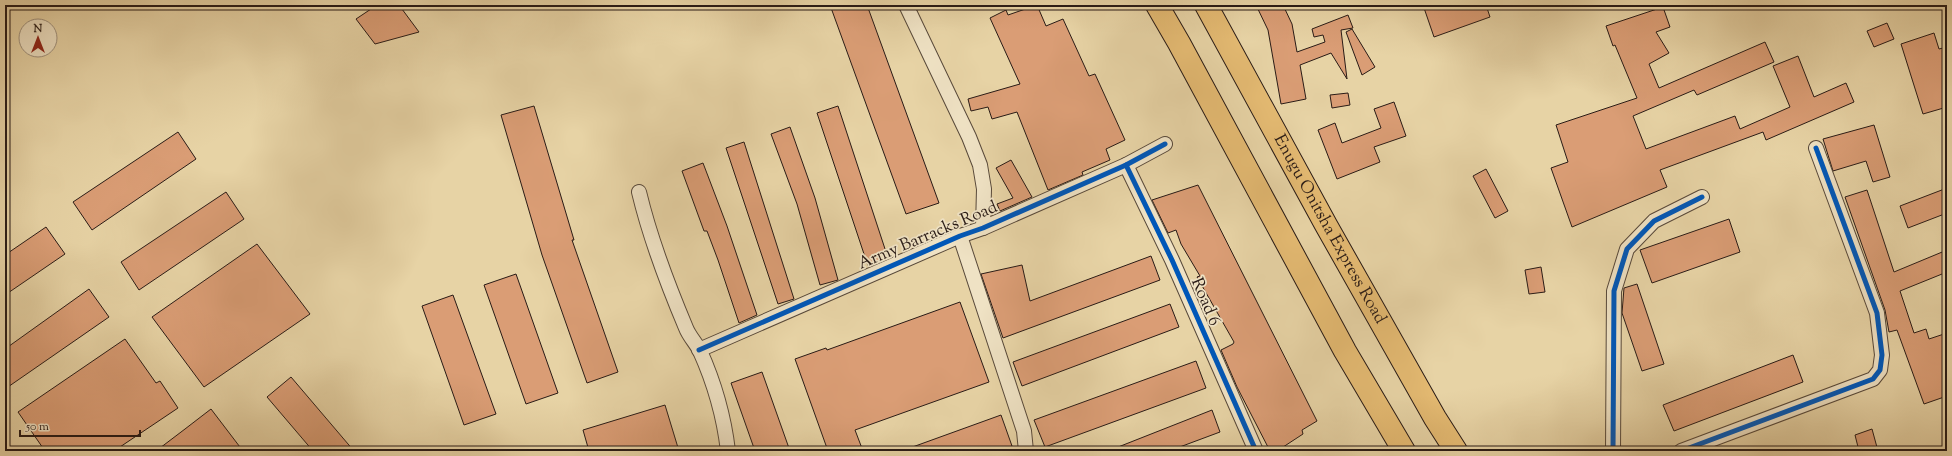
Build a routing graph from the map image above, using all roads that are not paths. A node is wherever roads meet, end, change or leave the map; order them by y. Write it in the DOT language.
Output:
graph roads {
  1 [pos="906,5"];
  2 [pos="1156,5"];
  3 [pos="1206,5"];
  4 [pos="1165,144"];
  5 [pos="1816,148"];
  6 [pos="1126,165"];
  7 [pos="639,192"];
  8 [pos="1702,198"];
  9 [pos="983,228"];
  10 [pos="960,236"];
  11 [pos="699,350"];
  12 [pos="728,451"];
  13 [pos="1026,451"];
  14 [pos="1256,451"];
  15 [pos="1404,451"];
  16 [pos="1456,451"];
  17 [pos="1613,451"];
  18 [pos="1681,451"];
  1 -- 9 [label="street"];
  2 -- 15 [label="highway"];
  3 -- 16 [label="highway, Enugu Onitsha Express Road"];
  4 -- 6 [label="street, Army Barracks Road"];
  5 -- 18 [label="street"];
  6 -- 9 [label="street, Army Barracks Road"];
  6 -- 14 [label="street, Road 6"];
  7 -- 11 [label="street"];
  8 -- 17 [label="street"];
  9 -- 10 [label="street, Army Barracks Road"];
  10 -- 11 [label="street, Army Barracks Road"];
  10 -- 13 [label="street"];
  11 -- 12 [label="street"];
}
